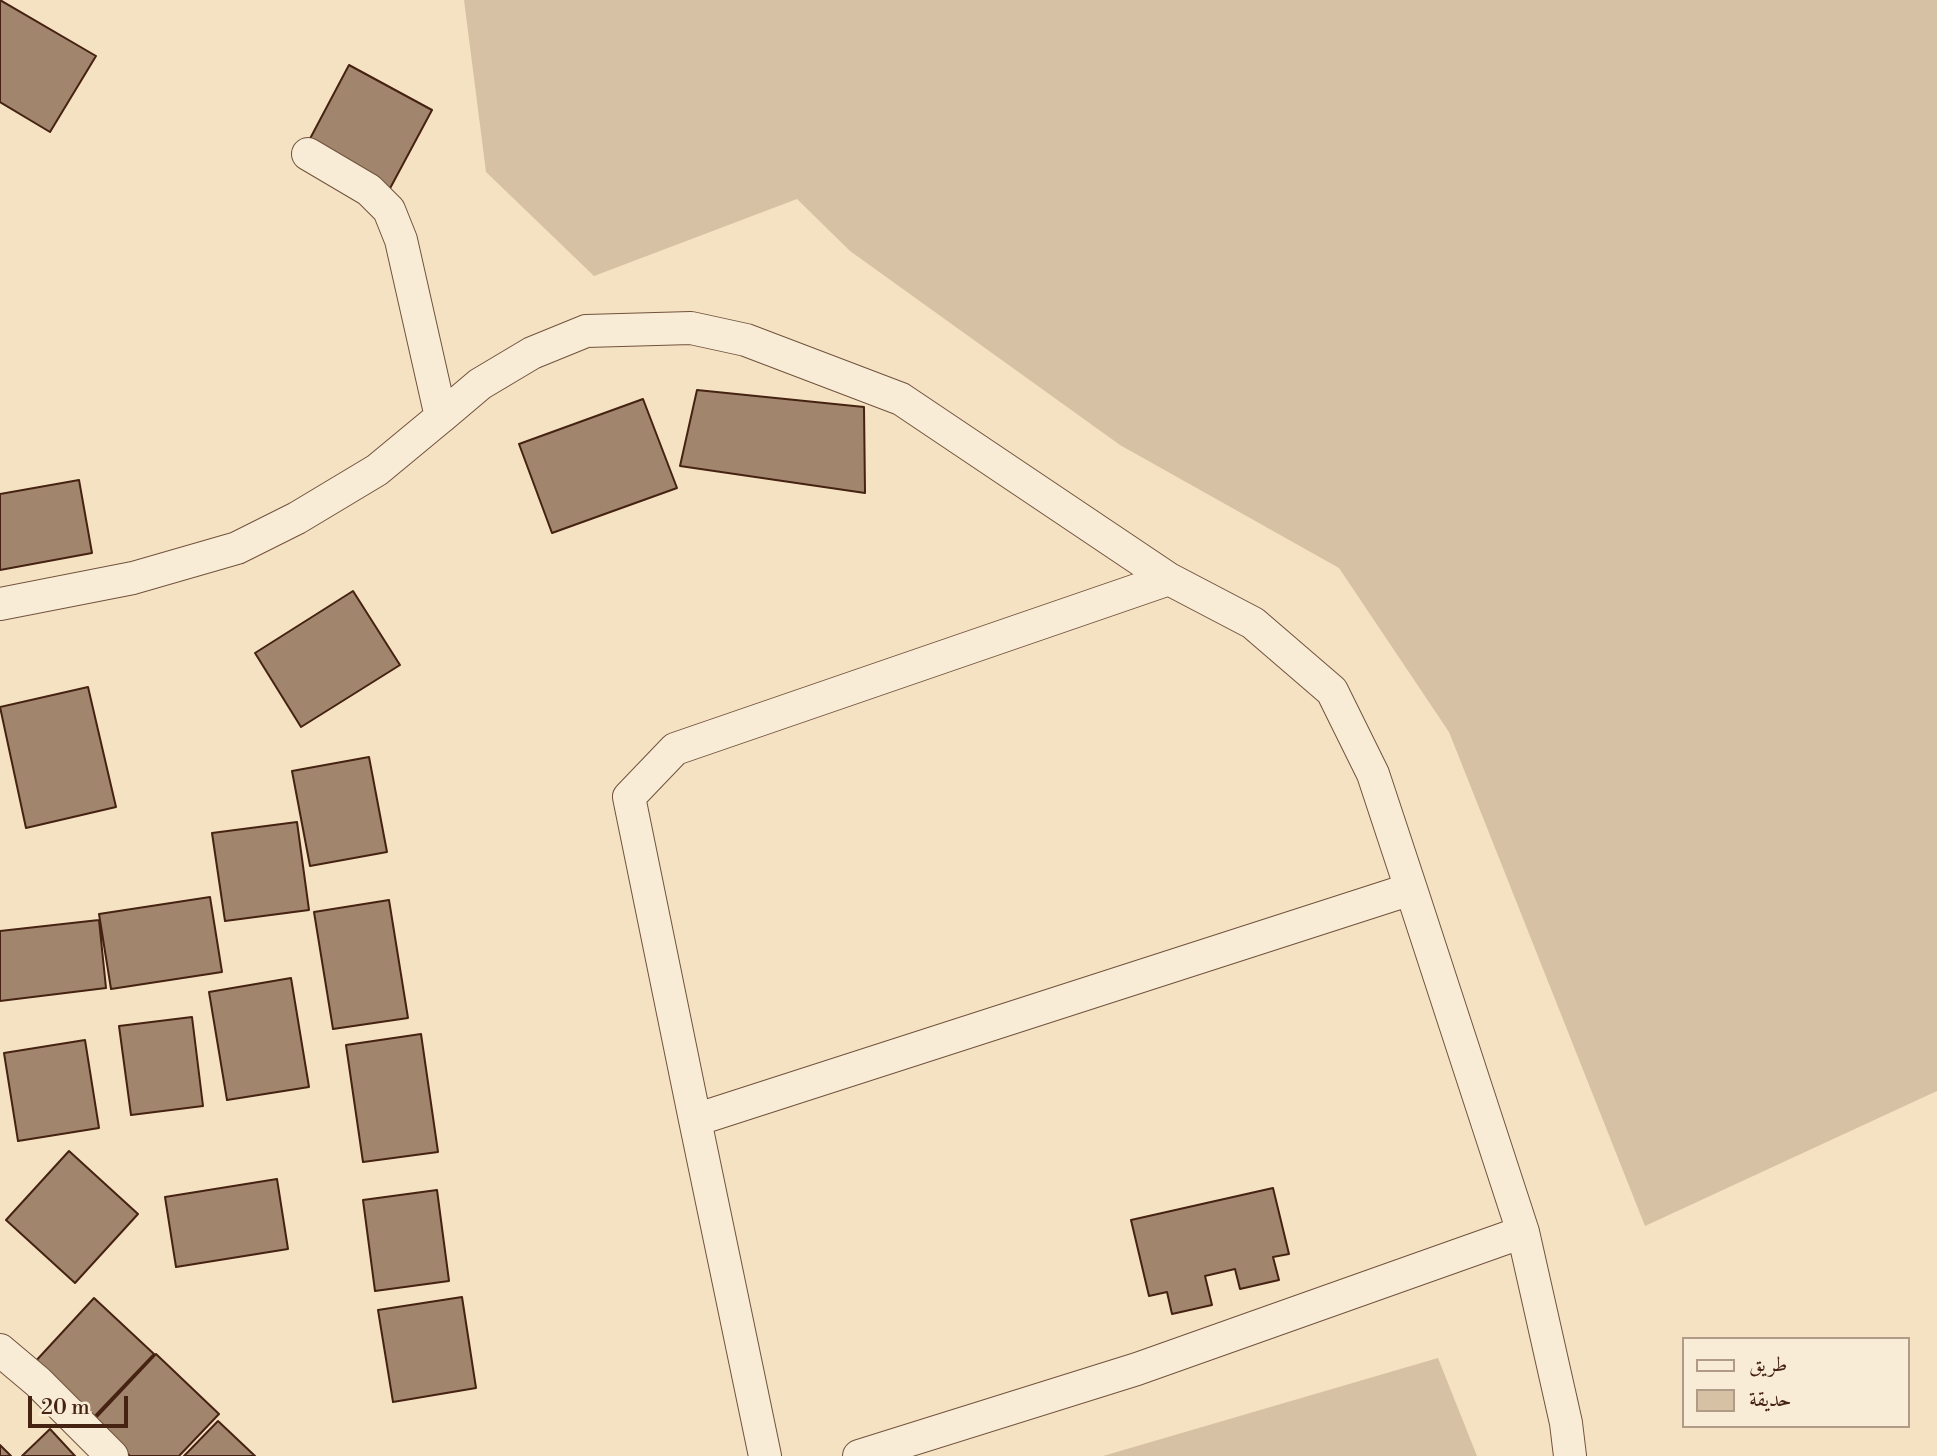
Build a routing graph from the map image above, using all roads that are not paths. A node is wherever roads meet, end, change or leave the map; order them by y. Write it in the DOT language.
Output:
graph roads {
  1 [pos="308,154"];
  2 [pos="441,417"];
  3 [pos="1169,579"];
  4 [pos="0,604"];
  5 [pos="1411,889"];
  6 [pos="695,1120"];
  7 [pos="1523,1232"];
  8 [pos="0,1350"];
  9 [pos="113,1456"];
  10 [pos="765,1456"];
  11 [pos="859,1456"];
  12 [pos="1570,1456"];
  1 -- 2 [label="street"];
  2 -- 3 [label="street"];
  2 -- 4 [label="street"];
  3 -- 5 [label="street"];
  3 -- 6 [label="street"];
  5 -- 6 [label="street"];
  5 -- 7 [label="street"];
  6 -- 10 [label="street"];
  7 -- 11 [label="street"];
  7 -- 12 [label="street"];
  8 -- 9 [label="street"];
}
